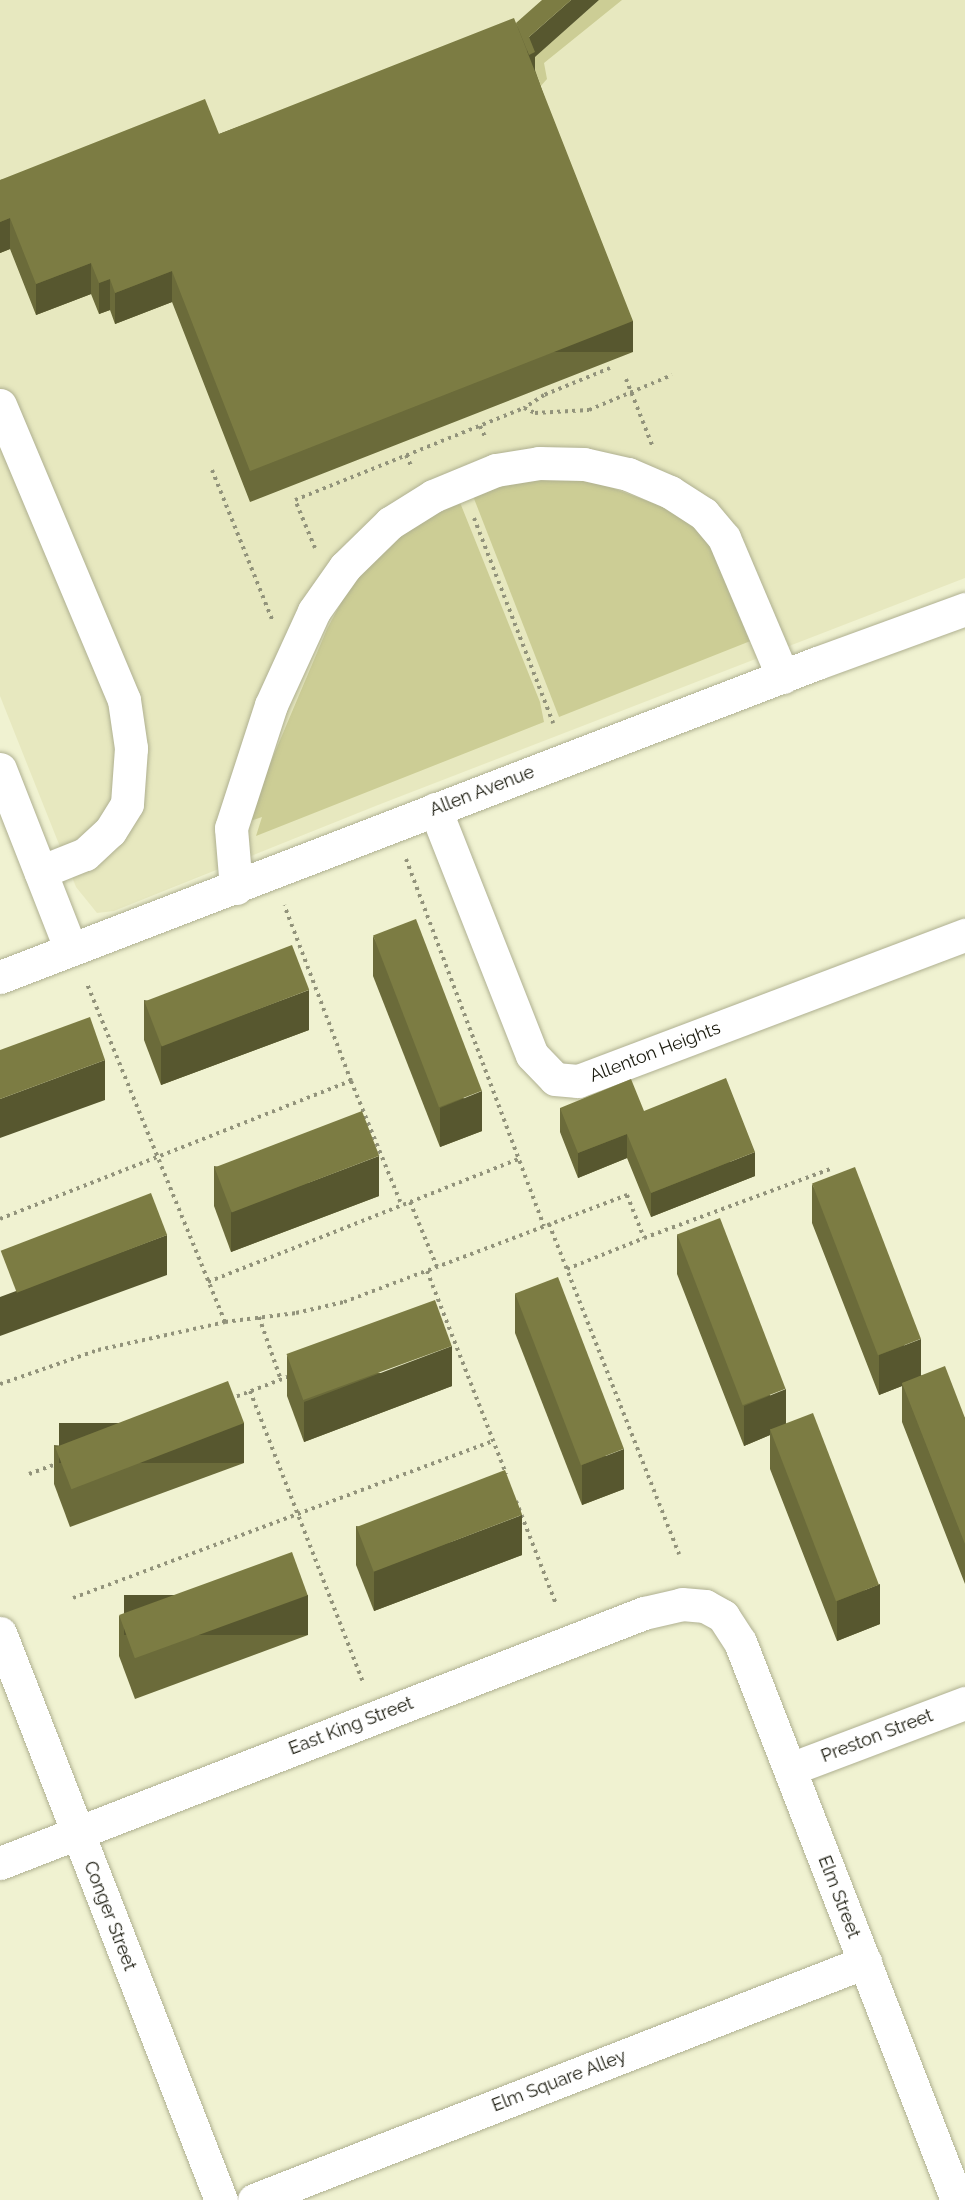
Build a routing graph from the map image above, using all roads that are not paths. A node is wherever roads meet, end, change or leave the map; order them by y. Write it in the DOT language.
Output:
graph roads {
  1 [pos="0,405"];
  2 [pos="965,609"];
  3 [pos="783,677"];
  4 [pos="0,769"];
  5 [pos="435,809"];
  6 [pos="40,872"];
  7 [pos="236,888"];
  8 [pos="965,934"];
  9 [pos="71,950"];
  10 [pos="0,977"];
  11 [pos="705,1606"];
  12 [pos="0,1633"];
  13 [pos="965,1703"];
  14 [pos="790,1769"];
  15 [pos="77,1832"];
  16 [pos="0,1863"];
  17 [pos="865,1962"];
  18 [pos="220,2200"];
  19 [pos="254,2200"];
  20 [pos="957,2200"];
  1 -- 6 [label="street"];
  2 -- 3 [label="street, Allen Avenue"];
  3 -- 5 [label="street, Allen Avenue"];
  3 -- 7 [label="street"];
  4 -- 6 [label="street"];
  5 -- 7 [label="street, Allen Avenue"];
  5 -- 8 [label="street, Allenton Heights"];
  6 -- 9 [label="street"];
  7 -- 9 [label="street, Allen Avenue"];
  9 -- 10 [label="street, Allen Avenue"];
  11 -- 14 [label="street, Elm Street"];
  11 -- 15 [label="street, East King Street"];
  12 -- 15 [label="street, Conger Street"];
  13 -- 14 [label="street, Preston Street"];
  14 -- 17 [label="street, Elm Street"];
  15 -- 16 [label="street, East King Street"];
  15 -- 18 [label="street, Conger Street"];
  17 -- 19 [label="street, Elm Square Alley"];
  17 -- 20 [label="street, Elm Street"];
}
